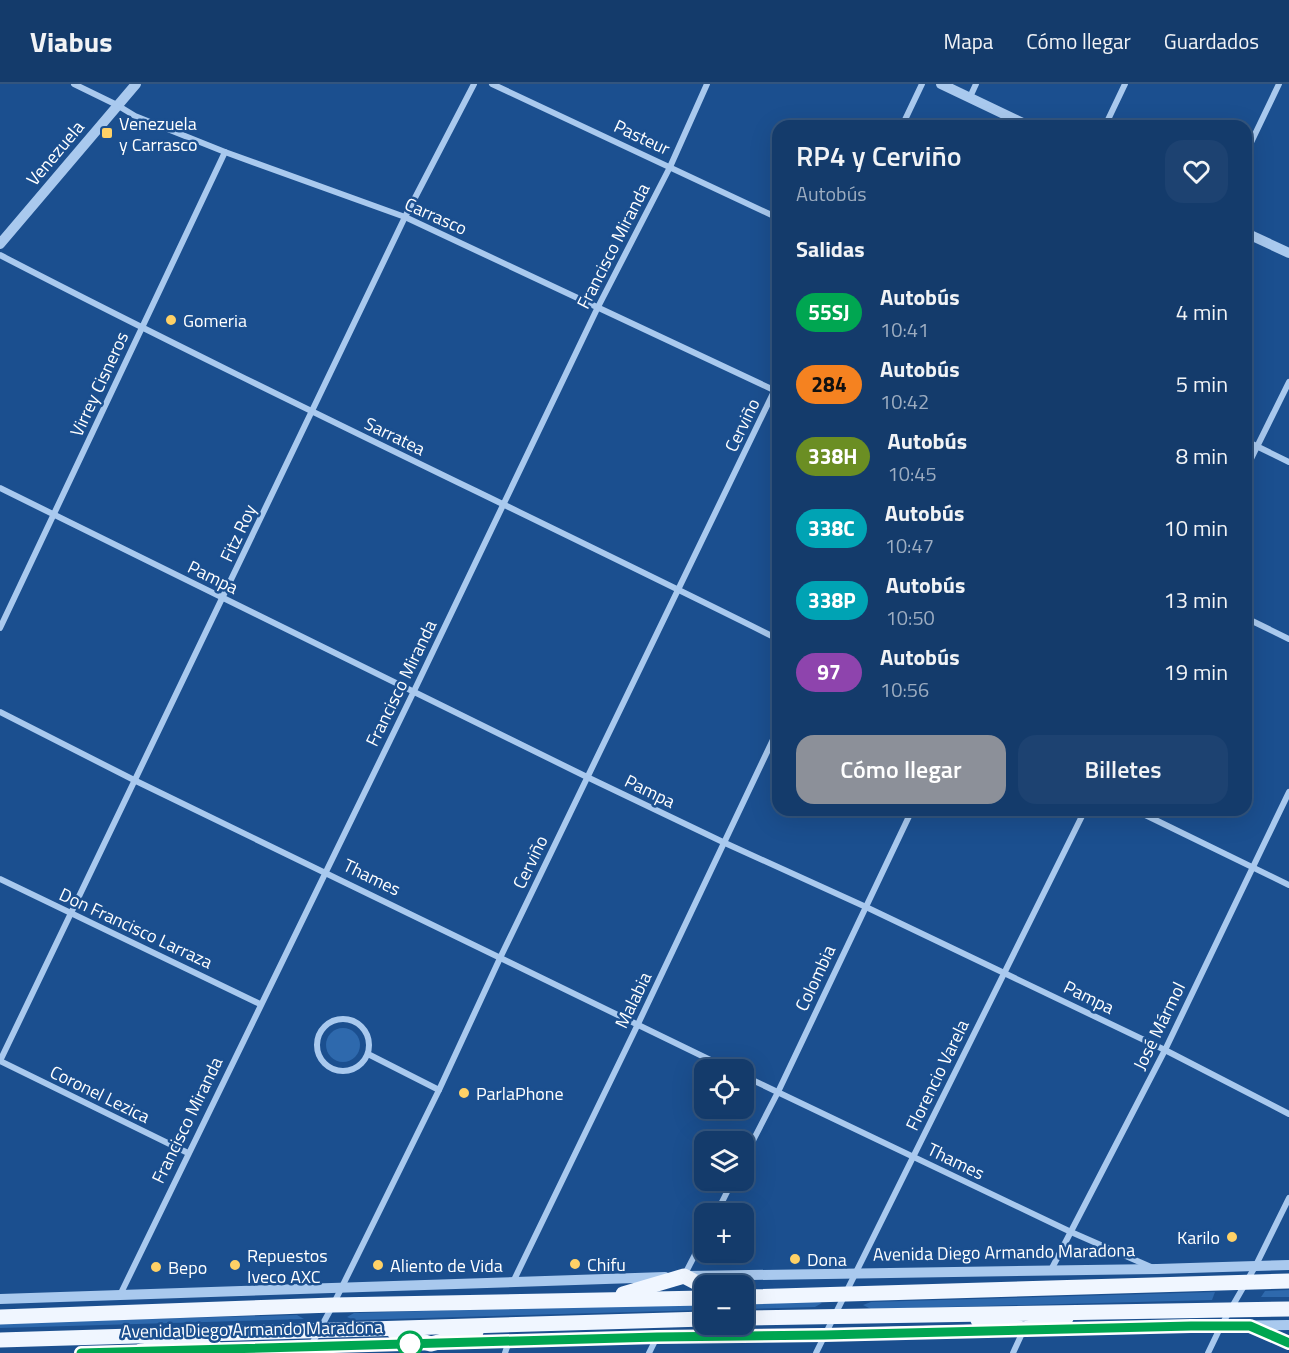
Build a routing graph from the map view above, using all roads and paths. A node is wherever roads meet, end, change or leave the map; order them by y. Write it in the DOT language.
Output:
graph roads {
  1 [pos="74,84"];
  2 [pos="136,84"];
  3 [pos="474,84"];
  4 [pos="492,84"];
  5 [pos="707,84"];
  6 [pos="922,84"];
  7 [pos="941,84"];
  8 [pos="976,84"];
  9 [pos="1125,84"];
  10 [pos="1279,84"];
  11 [pos="970,97"];
  12 [pos="117,105"];
  13 [pos="905,120"];
  14 [pos="1017,120"];
  15 [pos="1108,120"];
  16 [pos="1252,140"];
  17 [pos="225,152"];
  18 [pos="670,167"];
  19 [pos="772,215"];
  20 [pos="405,217"];
  21 [pos="1252,236"];
  22 [pos="0,244"];
  23 [pos="1289,253"];
  24 [pos="0,255"];
  25 [pos="597,309"];
  26 [pos="142,328"];
  27 [pos="1289,382"];
  28 [pos="772,390"];
  29 [pos="772,402"];
  30 [pos="312,413"];
  31 [pos="1252,444"];
  32 [pos="1257,446"];
  33 [pos="1252,456"];
  34 [pos="1289,462"];
  35 [pos="0,488"];
  36 [pos="504,504"];
  37 [pos="54,516"];
  38 [pos="678,590"];
  39 [pos="223,599"];
  40 [pos="1252,621"];
  41 [pos="0,628"];
  42 [pos="772,636"];
  43 [pos="1289,639"];
  44 [pos="414,691"];
  45 [pos="0,712"];
  46 [pos="772,742"];
  47 [pos="587,777"];
  48 [pos="136,781"];
  49 [pos="1289,792"];
  50 [pos="909,816"];
  51 [pos="1082,816"];
  52 [pos="1147,816"];
  53 [pos="724,843"];
  54 [pos="1252,867"];
  55 [pos="326,872"];
  56 [pos="0,879"];
  57 [pos="1289,885"];
  58 [pos="866,907"];
  59 [pos="71,914"];
  60 [pos="501,956"];
  61 [pos="1004,973"];
  62 [pos="260,1004"];
  63 [pos="638,1024"];
  64 [pos="1165,1050"];
  65 [pos="368,1054"];
  66 [pos="709,1059"];
  67 [pos="0,1061"];
  68 [pos="754,1081"];
  69 [pos="439,1090"];
  70 [pos="778,1092"];
  71 [pos="1289,1114"];
  72 [pos="754,1139"];
  73 [pos="188,1153"];
  74 [pos="914,1157"];
  75 [pos="1289,1198"];
  76 [pos="1071,1232"];
  77 [pos="694,1256"];
  78 [pos="1289,1264"];
  79 [pos="1256,1265"];
  80 [pos="1157,1269"];
  81 [pos="1051,1271"];
  82 [pos="857,1274"];
  83 [pos="684,1276"];
  84 [pos="694,1281"];
  85 [pos="1289,1281"];
  86 [pos="513,1282"];
  87 [pos="1246,1283"];
  88 [pos="340,1288"];
  89 [pos="846,1294"];
  90 [pos="120,1295"];
  91 [pos="754,1297"];
  92 [pos="694,1298"];
  93 [pos="0,1299"];
  94 [pos="604,1300"];
  95 [pos="333,1305"];
  96 [pos="1289,1309"];
  97 [pos="1230,1311"];
  98 [pos="1092,1312"];
  99 [pos="939,1314"];
  100 [pos="835,1315"];
  101 [pos="0,1317"];
  102 [pos="754,1318"];
  103 [pos="694,1319"];
  104 [pos="503,1325"];
  105 [pos="1289,1325"];
  106 [pos="1221,1326"];
  107 [pos="1250,1326"];
  108 [pos="381,1329"];
  109 [pos="1024,1329"];
  110 [pos="320,1331"];
  111 [pos="824,1335"];
  112 [pos="657,1337"];
  113 [pos="0,1340"];
  114 [pos="509,1341"];
  115 [pos="1289,1343"];
  116 [pos="431,1344"];
  117 [pos="309,1350"];
  118 [pos="141,1351"];
  119 [pos="79,1353"];
  120 [pos="505,1353"];
  121 [pos="649,1353"];
  122 [pos="816,1353"];
  123 [pos="1013,1353"];
  124 [pos="1208,1353"];
  1 -- 12 [label="street, Carrasco"];
  2 -- 12 [label="street, Venezuela"];
  3 -- 20 [label="street, Fitz Roy"];
  4 -- 18 [label="street, Pasteur"];
  5 -- 18 [label="street, Francisco Miranda"];
  6 -- 13 [label="street"];
  7 -- 11 [label="street"];
  8 -- 11 [label="street"];
  9 -- 15 [label="street"];
  10 -- 16 [label="street"];
  11 -- 14 [label="street"];
  12 -- 17 [label="street, Carrasco"];
  12 -- 22 [label="street, Venezuela"];
  17 -- 20 [label="street, Carrasco"];
  17 -- 26 [label="street, Virrey Cisneros"];
  18 -- 19 [label="street, Pasteur"];
  18 -- 25 [label="street, Francisco Miranda"];
  20 -- 25 [label="street, Carrasco"];
  20 -- 30 [label="street, Fitz Roy"];
  21 -- 23 [label="street"];
  24 -- 26 [label="street, Sarratea"];
  25 -- 28 [label="street, Carrasco"];
  25 -- 36 [label="street, Francisco Miranda"];
  26 -- 30 [label="street, Sarratea"];
  26 -- 37 [label="street, Virrey Cisneros"];
  27 -- 32 [label="street"];
  29 -- 38 [label="street, Cerviño"];
  30 -- 36 [label="street, Sarratea"];
  30 -- 39 [label="street, Fitz Roy"];
  31 -- 32 [label="street"];
  32 -- 33 [label="street"];
  32 -- 34 [label="street"];
  35 -- 37 [label="street, Pampa"];
  36 -- 38 [label="street, Sarratea"];
  36 -- 44 [label="street, Francisco Miranda"];
  37 -- 39 [label="street, Pampa"];
  37 -- 41 [label="street, Virrey Cisneros"];
  38 -- 42 [label="street, Sarratea"];
  38 -- 47 [label="street, Cerviño"];
  39 -- 44 [label="street, Pampa"];
  39 -- 48 [label="street, Fitz Roy"];
  40 -- 43 [label="street"];
  44 -- 47 [label="street, Pampa"];
  44 -- 55 [label="street, Francisco Miranda"];
  45 -- 48 [label="street, Thames"];
  46 -- 53 [label="street, Malabia"];
  47 -- 53 [label="street, Pampa"];
  47 -- 60 [label="street, Cerviño"];
  48 -- 55 [label="street, Thames"];
  48 -- 59 [label="street, Fitz Roy"];
  49 -- 54 [label="street, José Mármol"];
  50 -- 58 [label="street, Colombia"];
  51 -- 61 [label="street, Florencio Varela"];
  52 -- 54 [label="street"];
  53 -- 58 [label="street, Pampa"];
  53 -- 63 [label="street, Malabia"];
  54 -- 57 [label="street"];
  54 -- 64 [label="street, José Mármol"];
  55 -- 60 [label="street, Thames"];
  55 -- 62 [label="street, Francisco Miranda"];
  56 -- 59 [label="street, Don Francisco Larraza"];
  58 -- 61 [label="street, Pampa"];
  58 -- 70 [label="street, Colombia"];
  59 -- 62 [label="street, Don Francisco Larraza"];
  59 -- 67 [label="street, Fitz Roy"];
  60 -- 63 [label="street, Thames"];
  60 -- 69 [label="street, Cerviño"];
  61 -- 64 [label="street, Pampa"];
  61 -- 74 [label="street, Florencio Varela"];
  62 -- 73 [label="street, Francisco Miranda"];
  63 -- 66 [label="street, Thames"];
  63 -- 86 [label="street, Malabia"];
  64 -- 71 [label="street, Pampa"];
  64 -- 76 [label="street, José Mármol"];
  65 -- 65 [label="street"];
  65 -- 69 [label="street"];
  67 -- 73 [label="street, Coronel Lezica"];
  68 -- 70 [label="street, Thames"];
  69 -- 88 [label="street, Cerviño"];
  70 -- 72 [label="street, Colombia"];
  70 -- 74 [label="street, Thames"];
  73 -- 90 [label="street, Francisco Miranda"];
  74 -- 76 [label="street, Thames"];
  74 -- 82 [label="street, Florencio Varela"];
  75 -- 79 [label="street"];
  76 -- 80 [label="street, Thames"];
  76 -- 81 [label="street, José Mármol"];
  77 -- 83 [label="street"];
  78 -- 79 [label="street, Avenida Diego Armando Maradona"];
  79 -- 80 [label="street, Avenida Diego Armando Maradona"];
  79 -- 87 [label="street"];
  80 -- 81 [label="street, Avenida Diego Armando Maradona"];
  81 -- 82 [label="street, Avenida Diego Armando Maradona"];
  82 -- 83 [label="street, Avenida Diego Armando Maradona"];
  82 -- 89 [label="street, Florencio Varela"];
  83 -- 84 [label="main road"];
  83 -- 86 [label="street, Avenida Diego Armando Maradona"];
  83 -- 94 [label="main road"];
  85 -- 87 [label="main road, Avenida Diego Armando Maradona"];
  86 -- 88 [label="street, Avenida Diego Armando Maradona"];
  87 -- 89 [label="main road, Avenida Diego Armando Maradona"];
  87 -- 97 [label="street"];
  88 -- 90 [label="street, Avenida Diego Armando Maradona"];
  88 -- 95 [label="street, Cerviño"];
  89 -- 91 [label="main road, Avenida Diego Armando Maradona"];
  89 -- 100 [label="street, Florencio Varela"];
  90 -- 93 [label="street, Avenida Diego Armando Maradona"];
  92 -- 94 [label="main road, Avenida Diego Armando Maradona"];
  94 -- 95 [label="main road, Avenida Diego Armando Maradona"];
  95 -- 101 [label="main road, Avenida Diego Armando Maradona"];
  95 -- 110 [label="street, Cerviño"];
  96 -- 97 [label="main road"];
  97 -- 98 [label="main road"];
  97 -- 106 [label="street"];
  98 -- 99 [label="main road"];
  98 -- 109 [label="main road"];
  99 -- 100 [label="main road"];
  99 -- 109 [label="main road"];
  100 -- 102 [label="main road"];
  100 -- 111 [label="street, Florencio Varela"];
  103 -- 104 [label="main road, Avenida Diego Armando Maradona"];
  104 -- 108 [label="main road, Avenida Diego Armando Maradona"];
  104 -- 116 [label="main road"];
  105 -- 107 [label="street, Avenida Diego Armando Maradona"];
  106 -- 107 [label="street, Avenida Diego Armando Maradona"];
  106 -- 109 [label="street, Avenida Diego Armando Maradona"];
  106 -- 124 [label="street"];
  107 -- 115 [label="street"];
  108 -- 110 [label="main road, Avenida Diego Armando Maradona"];
  108 -- 116 [label="main road"];
  109 -- 111 [label="street, Avenida Diego Armando Maradona"];
  109 -- 123 [label="street"];
  110 -- 113 [label="main road, Avenida Diego Armando Maradona"];
  110 -- 117 [label="street, Cerviño"];
  110 -- 118 [label="main road"];
  111 -- 112 [label="street, Avenida Diego Armando Maradona"];
  111 -- 122 [label="street, Florencio Varela"];
  112 -- 114 [label="street, Avenida Diego Armando Maradona"];
  112 -- 121 [label="street"];
  114 -- 116 [label="street, Avenida Diego Armando Maradona"];
  114 -- 120 [label="street"];
  116 -- 117 [label="street, Avenida Diego Armando Maradona"];
  117 -- 118 [label="street, Avenida Diego Armando Maradona"];
  118 -- 119 [label="street, Avenida Diego Armando Maradona"];
}
